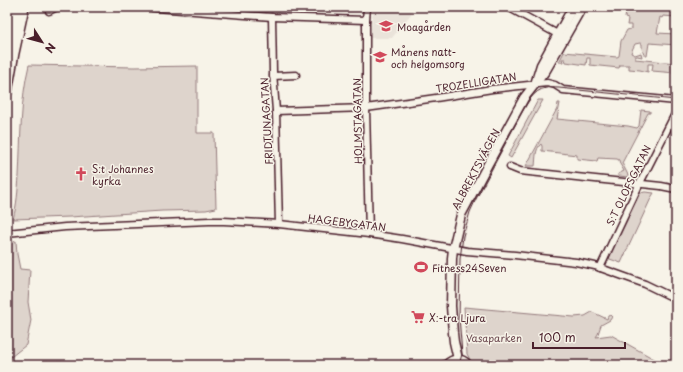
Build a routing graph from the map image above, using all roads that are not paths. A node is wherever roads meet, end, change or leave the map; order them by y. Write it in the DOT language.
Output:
graph roads {
  1 [pos="16,7"];
  2 [pos="24,7"];
  3 [pos="57,7"];
  4 [pos="144,7"];
  5 [pos="367,7"];
  6 [pos="508,7"];
  7 [pos="573,7"];
  8 [pos="582,7"];
  9 [pos="169,8"];
  10 [pos="49,12"];
  11 [pos="272,17"];
  12 [pos="366,20"];
  13 [pos="561,36"];
  14 [pos="7,54"];
  15 [pos="296,75"];
  16 [pos="274,76"];
  17 [pos="535,84"];
  18 [pos="7,92"];
  19 [pos="676,102"];
  20 [pos="366,108"];
  21 [pos="276,111"];
  22 [pos="676,112"];
  23 [pos="510,167"];
  24 [pos="640,183"];
  25 [pos="676,189"];
  26 [pos="279,224"];
  27 [pos="7,232"];
  28 [pos="369,234"];
  29 [pos="453,249"];
  30 [pos="600,268"];
  31 [pos="676,299"];
  32 [pos="454,342"];
  33 [pos="458,359"];
  34 [pos="448,363"];
  35 [pos="468,365"];
  1 -- 14 [label="highway"];
  2 -- 18 [label="highway"];
  3 -- 10 [label="street"];
  4 -- 9 [label="street"];
  5 -- 12 [label="street, HOLMSTAGATAN"];
  6 -- 13 [label="street"];
  7 -- 13 [label="main road, ALBREKTSVÄGEN"];
  8 -- 13 [label="main road, ALBREKTSVÄGEN"];
  9 -- 11 [label="street"];
  11 -- 12 [label="street"];
  11 -- 16 [label="street, FRIDTUNAGATAN"];
  12 -- 20 [label="street, HOLMSTAGATAN"];
  13 -- 17 [label="main road, ALBREKTSVÄGEN"];
  15 -- 16 [label="street"];
  16 -- 21 [label="street, FRIDTUNAGATAN"];
  17 -- 19 [label="street, TROZELLIGATAN"];
  17 -- 20 [label="street, TROZELLIGATAN"];
  17 -- 29 [label="main road, ALBREKTSVÄGEN"];
  20 -- 21 [label="street, TROZELLIGATAN"];
  20 -- 28 [label="street, HOLMSTAGATAN"];
  21 -- 26 [label="street, FRIDTUNAGATAN"];
  22 -- 24 [label="street, S:T OLOFSGATAN"];
  23 -- 24 [label="street"];
  24 -- 25 [label="street"];
  24 -- 30 [label="street, S:T OLOFSGATAN"];
  26 -- 27 [label="street, HAGEBYGATAN"];
  26 -- 28 [label="street, HAGEBYGATAN"];
  28 -- 29 [label="street, HAGEBYGATAN"];
  29 -- 30 [label="street, HAGEBYGATAN"];
  29 -- 32 [label="main road, ALBREKTSVÄGEN"];
  30 -- 31 [label="street, HAGEBYGATAN"];
  32 -- 33 [label="main road, ALBREKTSVÄGEN"];
  32 -- 34 [label="main road, ALBREKTSVÄGEN"];
  33 -- 34 [label="main road"];
  33 -- 35 [label="main road"];
}
